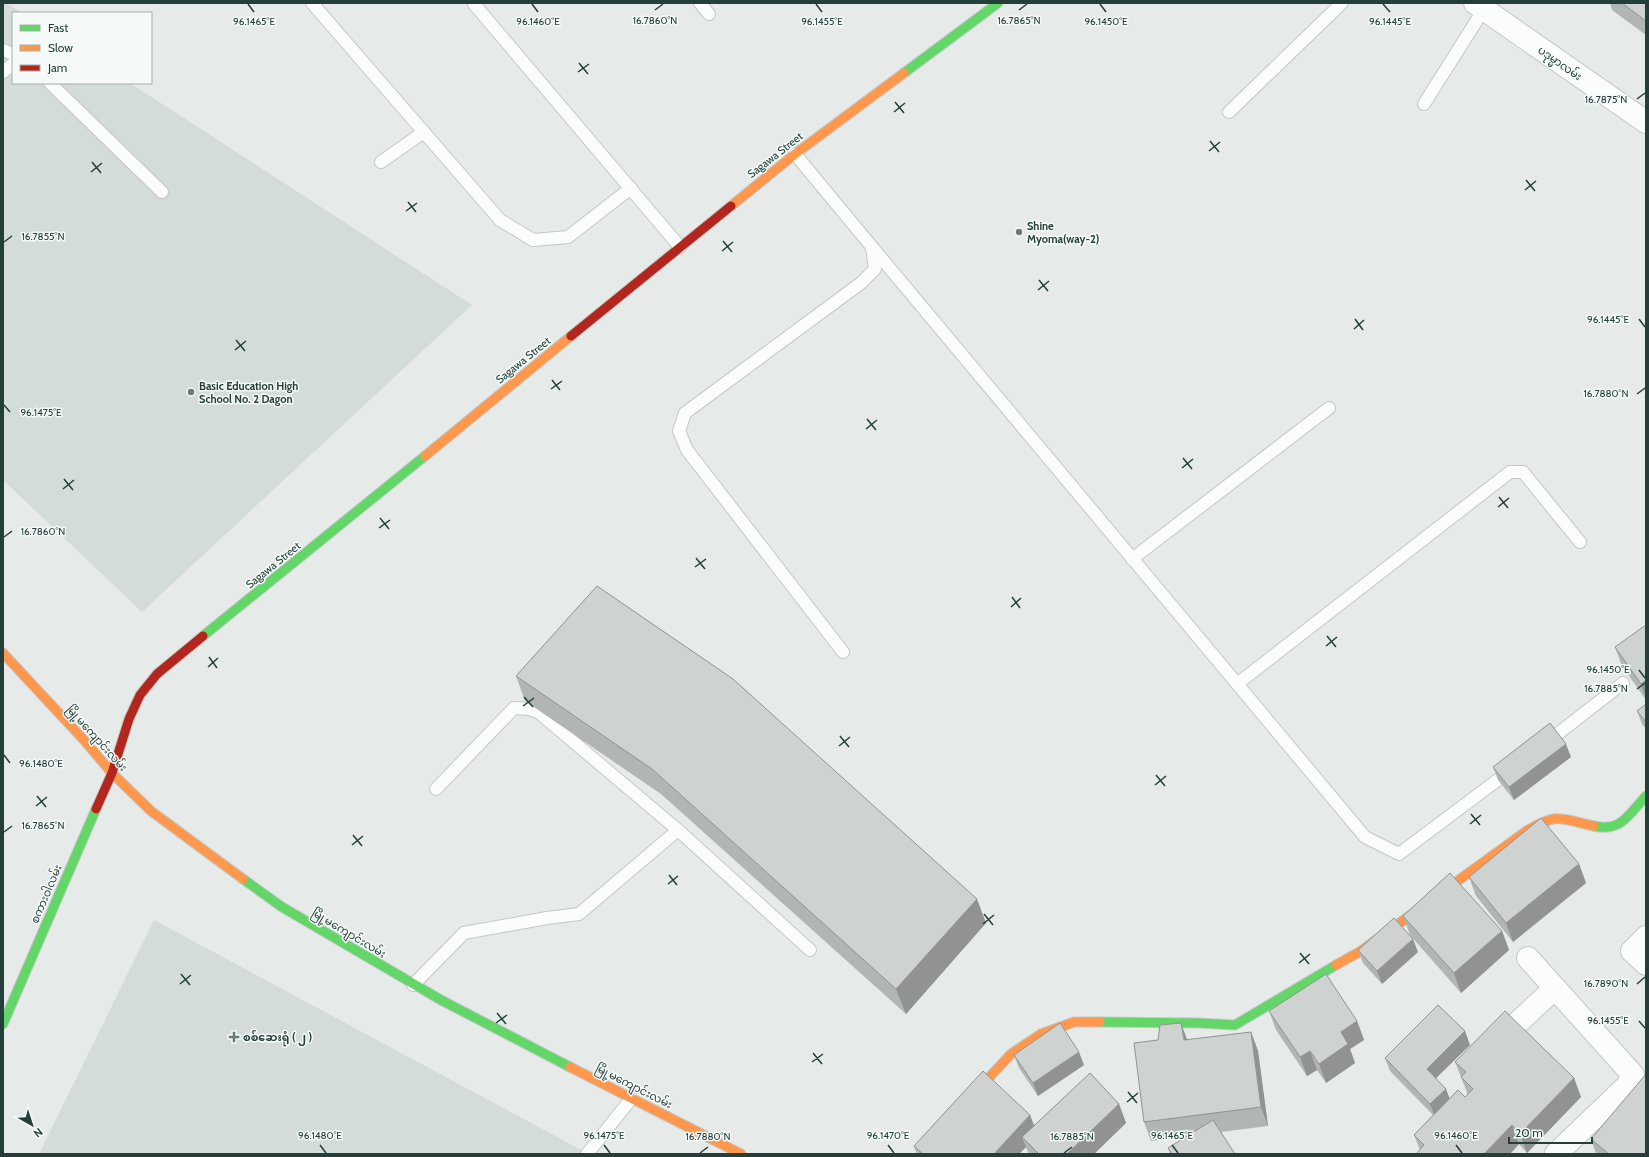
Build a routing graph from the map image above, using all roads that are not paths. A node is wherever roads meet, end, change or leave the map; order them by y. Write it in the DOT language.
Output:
graph roads {
  1 [pos="312,3"];
  2 [pos="475,3"];
  3 [pos="700,3"];
  4 [pos="998,3"];
  5 [pos="1342,3"];
  6 [pos="1482,5"];
  7 [pos="709,14"];
  8 [pos="12,65"];
  9 [pos="3,72"];
  10 [pos="51,84"];
  11 [pos="1424,104"];
  12 [pos="1229,112"];
  13 [pos="1646,122"];
  14 [pos="424,132"];
  15 [pos="795,154"];
  16 [pos="381,162"];
  17 [pos="631,188"];
  18 [pos="162,192"];
  19 [pos="680,247"];
  20 [pos="872,247"];
  21 [pos="1329,408"];
  22 [pos="1580,542"];
  23 [pos="1132,559"];
  24 [pos="842,652"];
  25 [pos="3,653"];
  26 [pos="1623,683"];
  27 [pos="1237,684"];
  28 [pos="1536,751"];
  29 [pos="1523,761"];
  30 [pos="112,773"];
  31 [pos="436,789"];
  32 [pos="1646,796"];
  33 [pos="678,830"];
  34 [pos="1646,937"];
  35 [pos="810,950"];
  36 [pos="1528,958"];
  37 [pos="1646,964"];
  38 [pos="413,985"];
  39 [pos="1555,988"];
  40 [pos="3,1024"];
  41 [pos="1480,1058"];
  42 [pos="631,1099"];
  43 [pos="964,1104"];
  44 [pos="587,1154"];
  45 [pos="741,1154"];
  46 [pos="1556,1154"];
  1 -- 14 [label="lane"];
  2 -- 17 [label="lane"];
  3 -- 7 [label="lane"];
  4 -- 15 [label="street, Sagawa Street"];
  5 -- 12 [label="lane"];
  6 -- 11 [label="lane"];
  6 -- 13 [label="street, ပဒုမ္မာလမ်း"];
  8 -- 9 [label="lane"];
  10 -- 18 [label="lane"];
  14 -- 16 [label="lane"];
  14 -- 17 [label="lane"];
  15 -- 19 [label="street, Sagawa Street"];
  15 -- 20 [label="lane"];
  17 -- 19 [label="lane"];
  19 -- 30 [label="street, Sagawa Street"];
  20 -- 23 [label="lane"];
  20 -- 24 [label="lane"];
  21 -- 23 [label="lane"];
  22 -- 27 [label="lane"];
  23 -- 27 [label="lane"];
  25 -- 30 [label="street, မြို့မကျောင်းလမ်း"];
  26 -- 28 [label="lane"];
  27 -- 29 [label="lane"];
  30 -- 38 [label="street, မြို့မကျောင်းလမ်း"];
  30 -- 40 [label="street, စကားဝါလမ်း"];
  31 -- 33 [label="lane"];
  32 -- 43 [label="street"];
  33 -- 35 [label="lane"];
  33 -- 38 [label="lane"];
  34 -- 37 [label="street"];
  36 -- 39 [label="street"];
  38 -- 42 [label="street, မြို့မကျောင်းလမ်း"];
  39 -- 41 [label="street"];
  39 -- 46 [label="street"];
  42 -- 44 [label="lane"];
  42 -- 45 [label="street, မြို့မကျောင်းလမ်း"];
}
